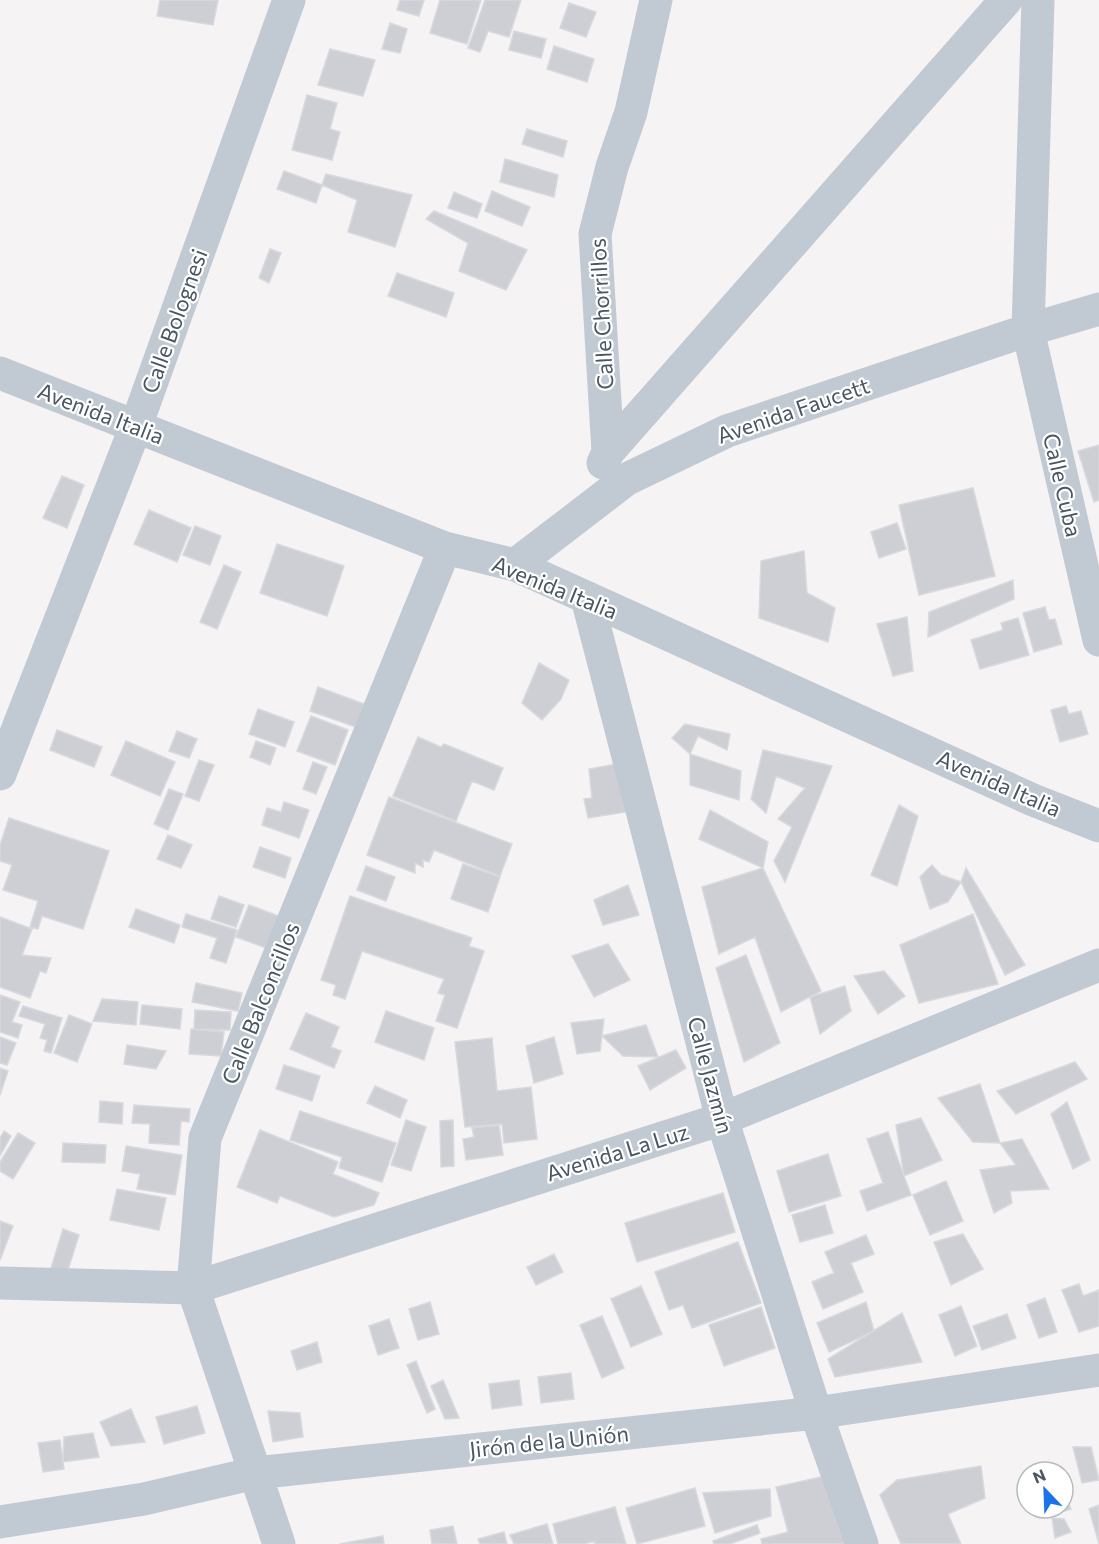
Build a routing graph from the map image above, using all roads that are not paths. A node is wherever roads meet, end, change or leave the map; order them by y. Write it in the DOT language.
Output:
graph roads {
  1 [pos="289,0"];
  2 [pos="656,0"];
  3 [pos="1006,0"];
  4 [pos="1038,0"];
  5 [pos="1099,309"];
  6 [pos="1028,330"];
  7 [pos="0,374"];
  8 [pos="136,426"];
  9 [pos="608,452"];
  10 [pos="575,519"];
  11 [pos="446,548"];
  12 [pos="515,565"];
  13 [pos="586,598"];
  14 [pos="1099,640"];
  15 [pos="0,774"];
  16 [pos="1099,826"];
  17 [pos="1099,965"];
  18 [pos="722,1119"];
  19 [pos="0,1283"];
  20 [pos="193,1288"];
  21 [pos="1099,1370"];
  22 [pos="816,1413"];
  23 [pos="255,1473"];
  24 [pos="0,1522"];
  25 [pos="279,1544"];
  26 [pos="862,1544"];
  1 -- 8 [label="street, Calle Bolognesi"];
  2 -- 9 [label="street, Calle Chorrillos"];
  3 -- 9 [label="street"];
  4 -- 6 [label="street, Calle Cuba"];
  5 -- 6 [label="street, Avenida Faucett"];
  6 -- 10 [label="street, Avenida Faucett"];
  6 -- 14 [label="street, Calle Cuba"];
  7 -- 8 [label="street, Avenida Italia"];
  8 -- 11 [label="street, Avenida Italia"];
  8 -- 15 [label="street, Calle Bolognesi"];
  9 -- 10 [label="street, Calle Chorrillos"];
  10 -- 12 [label="street, Avenida Faucett"];
  11 -- 12 [label="street, Avenida Italia"];
  11 -- 20 [label="street, Calle Balconcillos"];
  12 -- 13 [label="street, Avenida Italia"];
  13 -- 16 [label="street, Avenida Italia"];
  13 -- 18 [label="street, Calle Jazmín"];
  17 -- 18 [label="street, Avenida La Luz"];
  18 -- 20 [label="street, Avenida La Luz"];
  18 -- 22 [label="street, Calle Jazmín"];
  19 -- 20 [label="street, Avenida La Luz"];
  20 -- 23 [label="street, Calle Balconcillos"];
  21 -- 22 [label="street, Jirón de la Unión"];
  22 -- 23 [label="street, Jirón de la Unión"];
  22 -- 26 [label="street, Calle Jazmín"];
  23 -- 24 [label="street, Jirón de la Unión"];
  23 -- 25 [label="street, Calle Balconcillos"];
}
